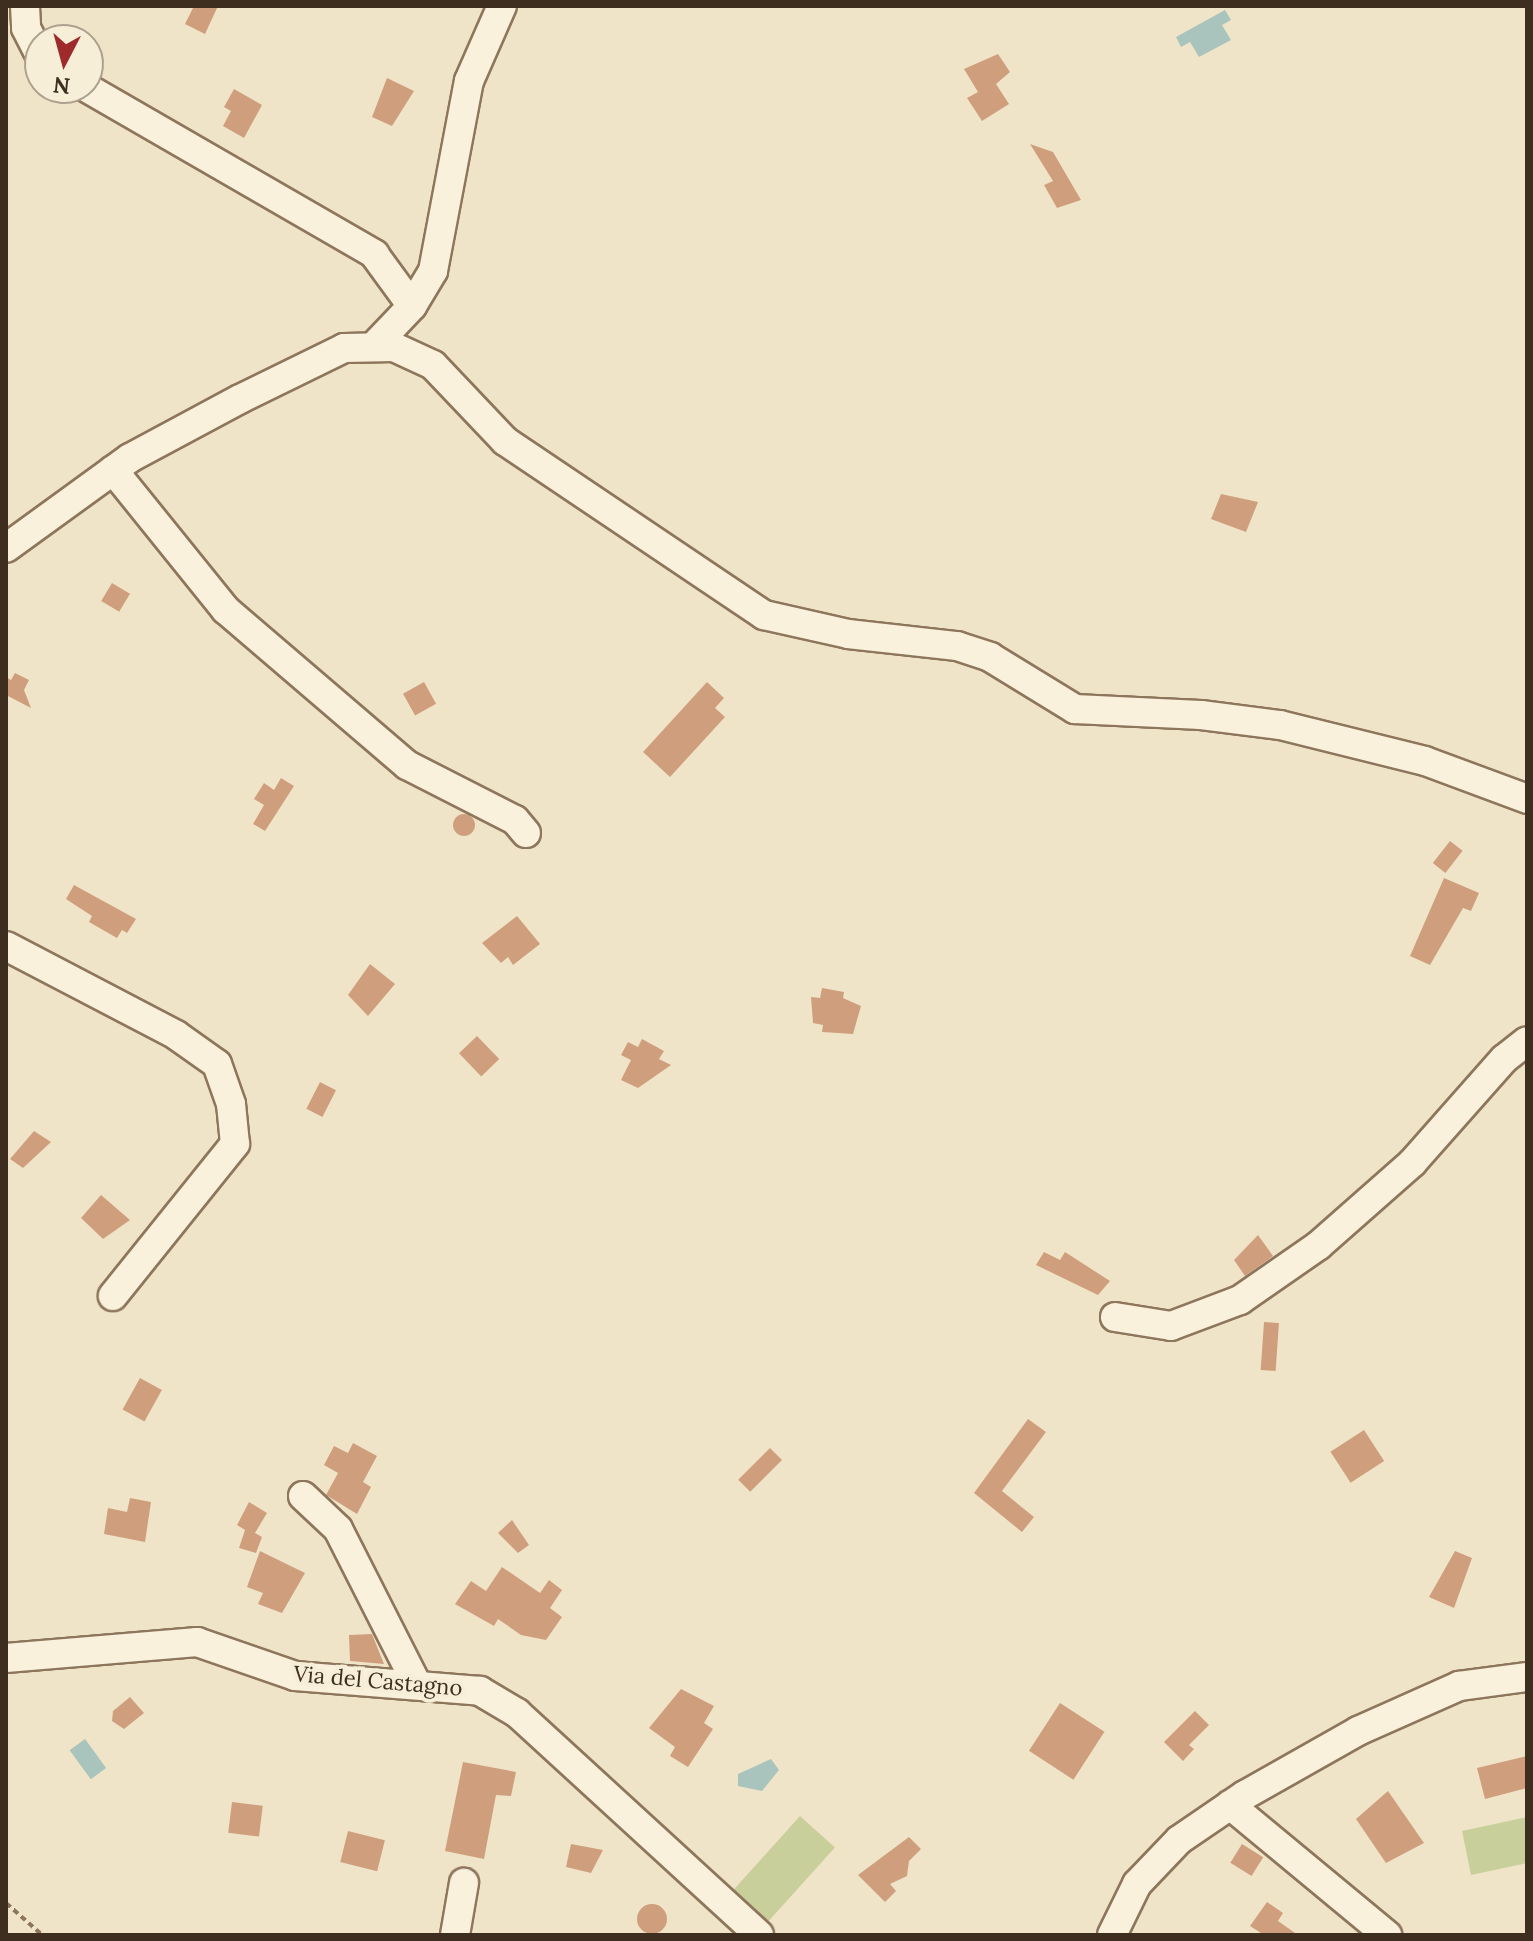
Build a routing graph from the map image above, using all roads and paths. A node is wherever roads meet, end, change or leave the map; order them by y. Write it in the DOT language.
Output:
graph roads {
  1 [pos="502,6"];
  2 [pos="104,98"];
  3 [pos="412,306"];
  4 [pos="375,345"];
  5 [pos="113,470"];
  6 [pos="6,548"];
  7 [pos="1527,799"];
  8 [pos="526,833"];
  9 [pos="6,946"];
  10 [pos="1527,1041"];
  11 [pos="113,1296"];
  12 [pos="1115,1317"];
  13 [pos="303,1496"];
  14 [pos="6,1658"];
  15 [pos="1527,1677"];
  16 [pos="416,1683"];
  17 [pos="1230,1805"];
  18 [pos="464,1883"];
  19 [pos="6,1903"];
  20 [pos="42,1935"];
  21 [pos="455,1935"];
  22 [pos="759,1935"];
  23 [pos="1112,1935"];
  24 [pos="1387,1935"];
  1 -- 3 [label="street"];
  2 -- 3 [label="street"];
  3 -- 4 [label="street"];
  4 -- 5 [label="street"];
  4 -- 7 [label="street"];
  5 -- 6 [label="street"];
  5 -- 8 [label="street"];
  9 -- 11 [label="street"];
  10 -- 12 [label="street"];
  13 -- 16 [label="street"];
  14 -- 16 [label="street, Via del Castagno"];
  15 -- 17 [label="street"];
  16 -- 22 [label="street, Via del Castagno"];
  17 -- 23 [label="street"];
  17 -- 24 [label="street"];
  18 -- 21 [label="street"];
  19 -- 20 [label="path"];
}
